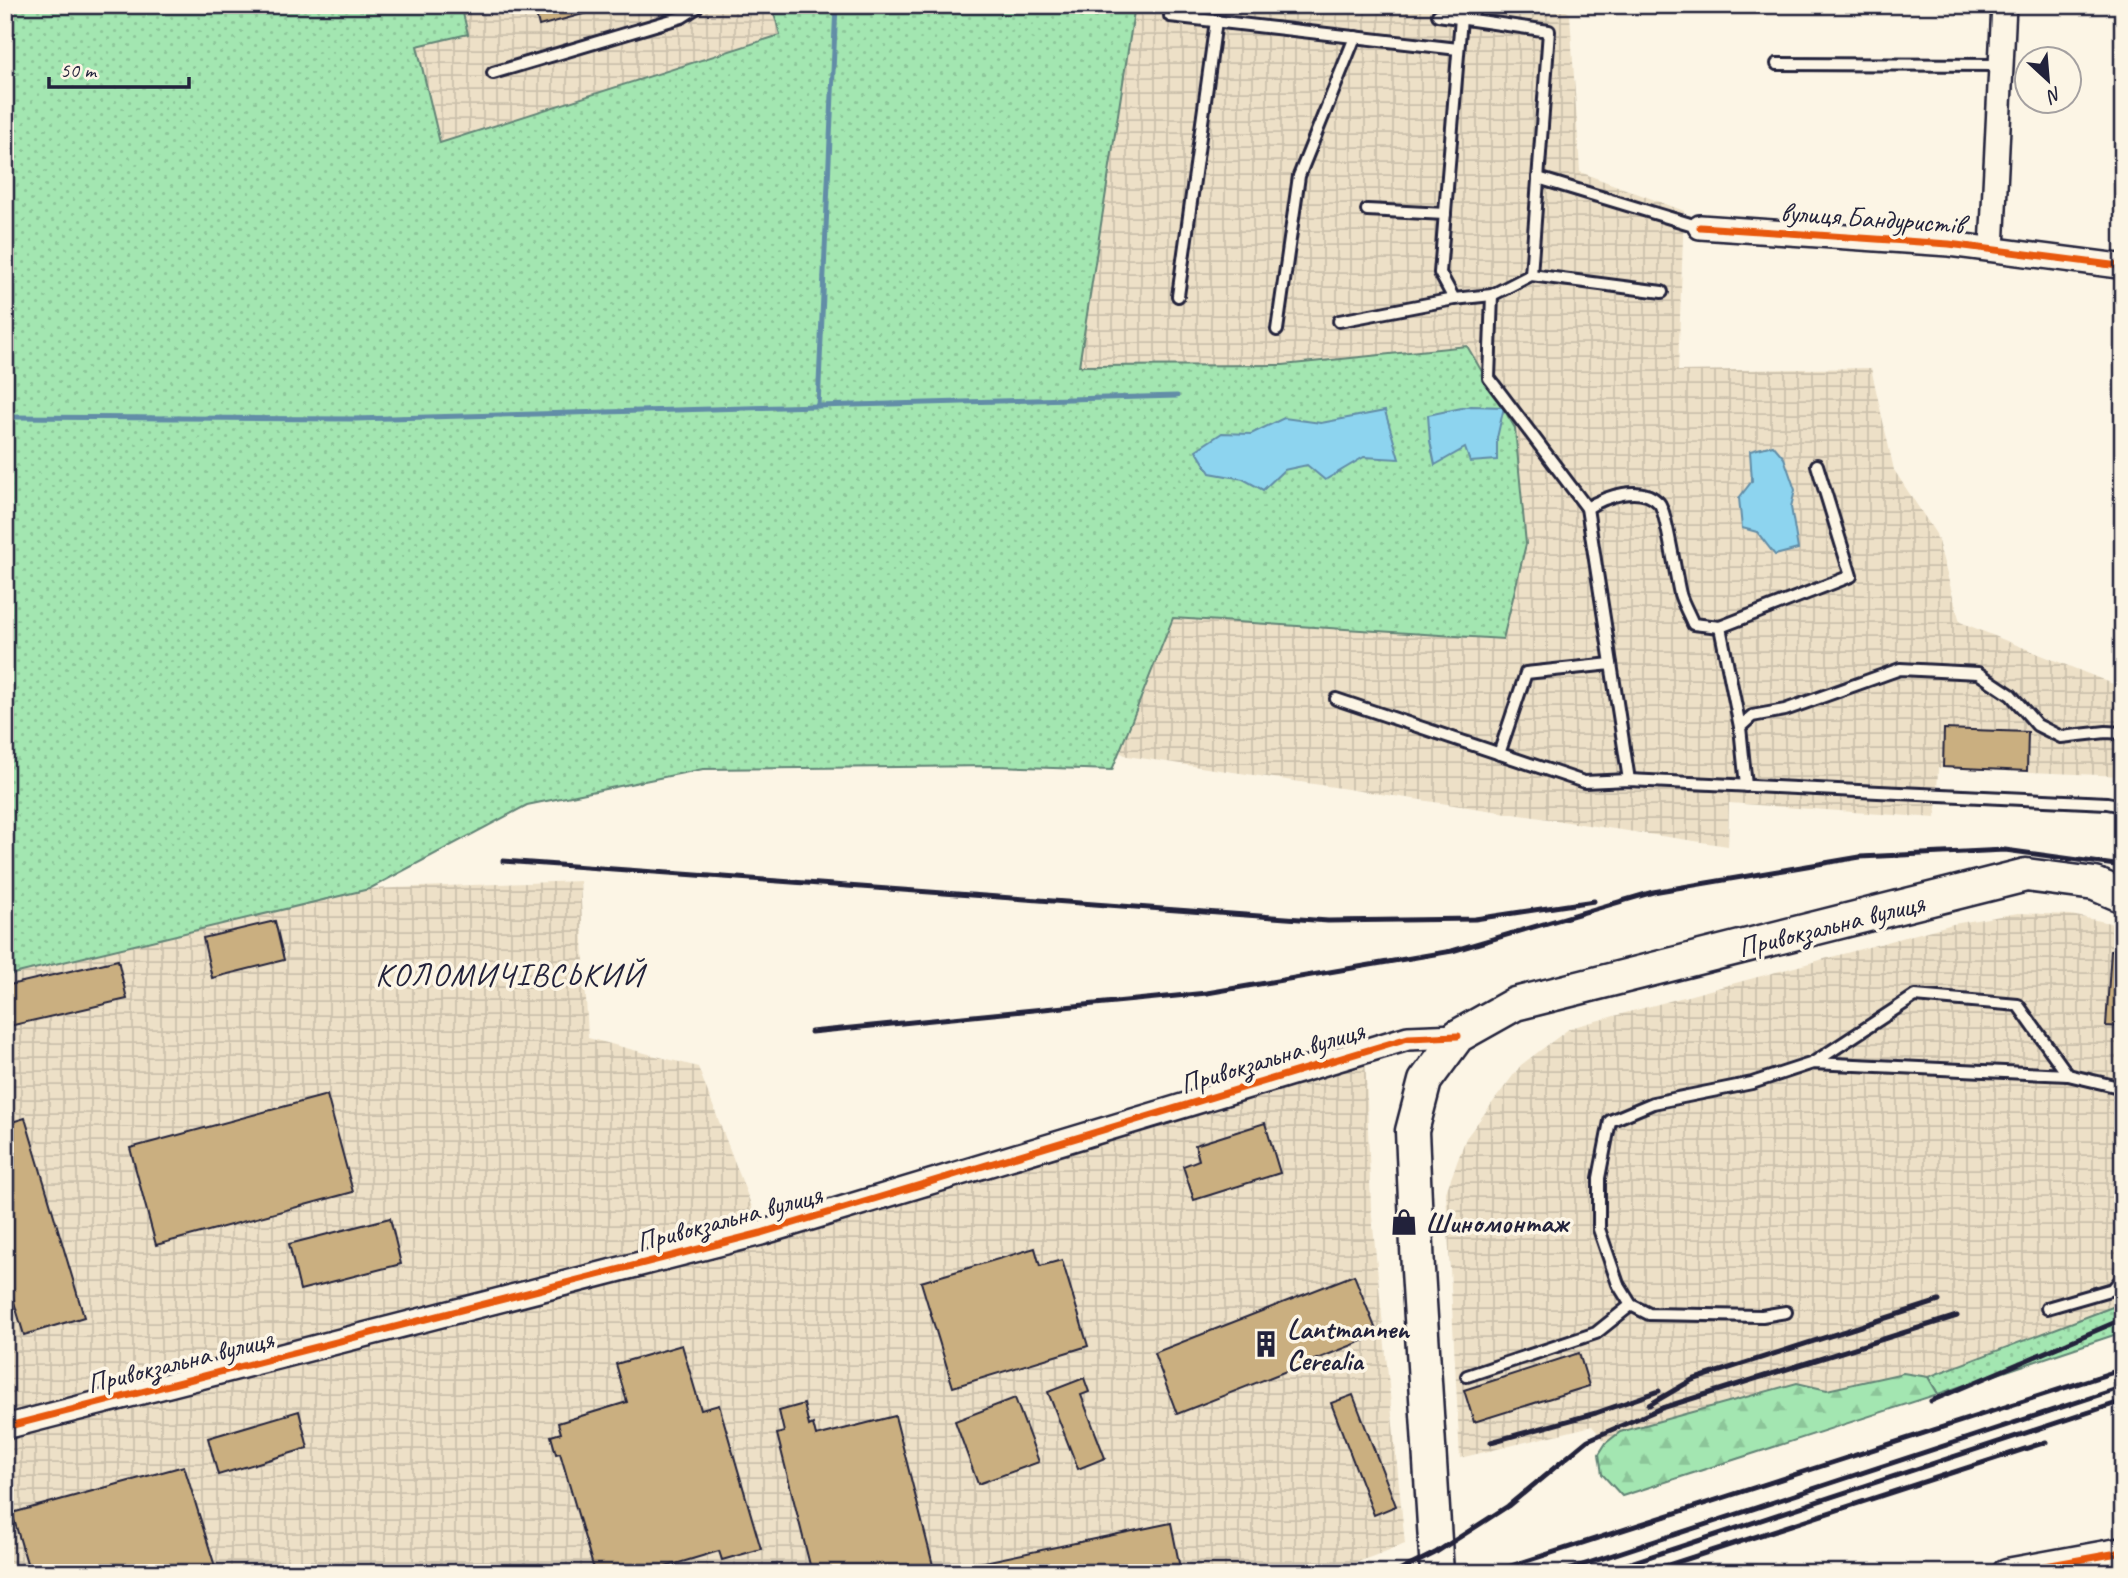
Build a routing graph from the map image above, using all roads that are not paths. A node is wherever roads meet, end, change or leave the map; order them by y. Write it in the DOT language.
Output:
graph roads {
  1 [pos="696,5"];
  2 [pos="2004,5"];
  3 [pos="1438,15"];
  4 [pos="1170,16"];
  5 [pos="1461,18"];
  6 [pos="1216,21"];
  7 [pos="1355,37"];
  8 [pos="1458,49"];
  9 [pos="1777,64"];
  10 [pos="2001,65"];
  11 [pos="493,73"];
  12 [pos="1538,178"];
  13 [pos="1367,210"];
  14 [pos="1445,214"];
  15 [pos="1700,227"];
  16 [pos="1992,250"];
  17 [pos="2123,265"];
  18 [pos="1531,275"];
  19 [pos="1662,292"];
  20 [pos="1492,295"];
  21 [pos="1178,296"];
  22 [pos="1454,299"];
  23 [pos="1339,321"];
  24 [pos="1277,330"];
  25 [pos="1817,465"];
  26 [pos="1587,508"];
  27 [pos="1720,627"];
  28 [pos="1611,664"];
  29 [pos="1336,699"];
  30 [pos="1740,727"];
  31 [pos="2123,733"];
  32 [pos="1499,754"];
  33 [pos="1629,780"];
  34 [pos="1746,786"];
  35 [pos="2123,806"];
  36 [pos="2123,896"];
  37 [pos="1458,1036"];
  38 [pos="1813,1063"];
  39 [pos="2068,1075"];
  40 [pos="2123,1088"];
  41 [pos="2123,1278"];
  42 [pos="1631,1305"];
  43 [pos="2047,1308"];
  44 [pos="1786,1312"];
  45 [pos="1467,1376"];
  46 [pos="5,1427"];
  47 [pos="2123,1552"];
  48 [pos="1437,1573"];
  49 [pos="2007,1573"];
  1 -- 11 [label="lane"];
  2 -- 10 [label="street, вулиця Бандуристів"];
  3 -- 5 [label="lane"];
  4 -- 6 [label="lane"];
  5 -- 8 [label="lane"];
  5 -- 12 [label="lane"];
  6 -- 7 [label="lane"];
  6 -- 21 [label="lane"];
  7 -- 8 [label="lane"];
  7 -- 24 [label="lane"];
  8 -- 14 [label="lane"];
  9 -- 10 [label="lane"];
  10 -- 16 [label="street, вулиця Бандуристів"];
  12 -- 15 [label="lane"];
  12 -- 18 [label="lane"];
  13 -- 14 [label="lane"];
  14 -- 22 [label="lane"];
  15 -- 16 [label="street, вулиця Бандуристів"];
  16 -- 17 [label="street, вулиця Бандуристів"];
  18 -- 19 [label="lane"];
  18 -- 20 [label="lane"];
  20 -- 22 [label="lane"];
  20 -- 26 [label="lane"];
  22 -- 23 [label="lane"];
  25 -- 27 [label="lane"];
  26 -- 27 [label="lane"];
  26 -- 28 [label="lane"];
  27 -- 30 [label="lane"];
  28 -- 32 [label="lane"];
  28 -- 33 [label="lane"];
  29 -- 32 [label="lane"];
  30 -- 31 [label="lane"];
  30 -- 34 [label="lane"];
  32 -- 33 [label="lane"];
  33 -- 34 [label="lane"];
  34 -- 35 [label="lane"];
  36 -- 37 [label="main road, Привокзальна вулиця"];
  37 -- 46 [label="street, Привокзальна вулиця"];
  37 -- 48 [label="main road"];
  38 -- 39 [label="lane"];
  38 -- 39 [label="lane"];
  38 -- 42 [label="lane"];
  39 -- 40 [label="lane"];
  41 -- 43 [label="lane"];
  42 -- 44 [label="lane"];
  42 -- 45 [label="lane"];
  47 -- 49 [label="street"];
}
